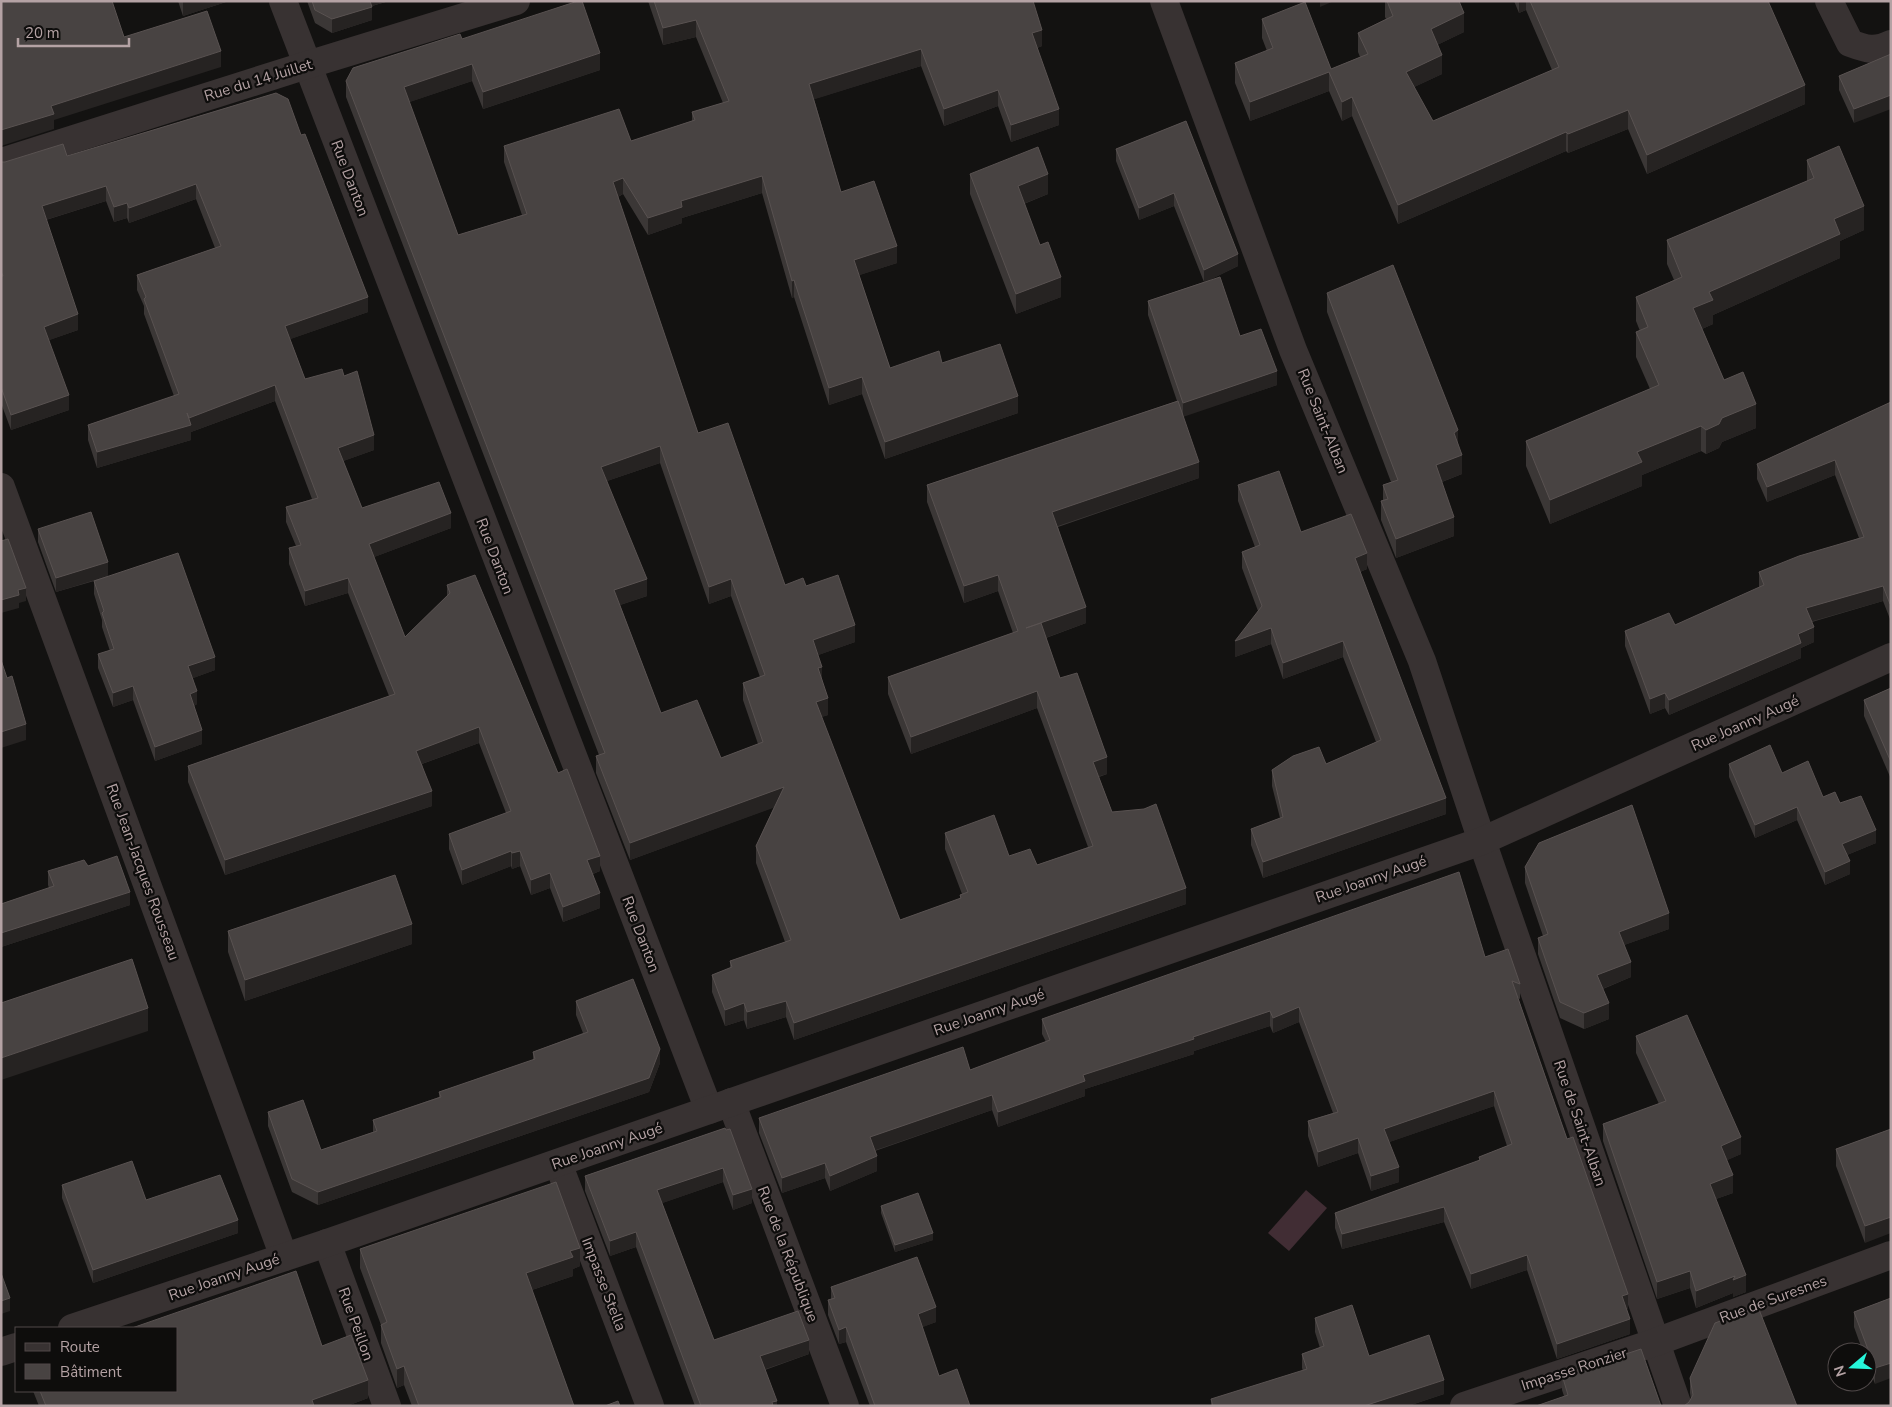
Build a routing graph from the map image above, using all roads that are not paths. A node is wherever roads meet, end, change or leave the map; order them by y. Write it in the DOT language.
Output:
graph roads {
  1 [pos="283,1"];
  2 [pos="516,1"];
  3 [pos="1164,1"];
  4 [pos="1829,1"];
  5 [pos="1891,44"];
  6 [pos="307,65"];
  7 [pos="1,162"];
  8 [pos="1,487"];
  9 [pos="1891,658"];
  10 [pos="1482,841"];
  11 [pos="720,1106"];
  12 [pos="558,1163"];
  13 [pos="327,1243"];
  14 [pos="1891,1255"];
  15 [pos="284,1257"];
  16 [pos="75,1327"];
  17 [pos="1656,1342"];
  18 [pos="15,1347"];
  19 [pos="1,1352"];
  20 [pos="387,1406"];
  21 [pos="650,1406"];
  22 [pos="845,1406"];
  23 [pos="1464,1406"];
  24 [pos="1678,1406"];
  1 -- 6 [label="street, Rue Danton"];
  2 -- 6 [label="street, Rue du 14 Juillet"];
  3 -- 10 [label="street, Rue Saint-Alban"];
  4 -- 5 [label="street"];
  6 -- 7 [label="street, Rue du 14 Juillet"];
  6 -- 11 [label="street, Rue Danton"];
  8 -- 15 [label="street, Rue Jean-Jacques Rousseau"];
  9 -- 10 [label="street, Rue Joanny Augé"];
  10 -- 11 [label="street, Rue Joanny Augé"];
  10 -- 17 [label="street, Rue de Saint-Alban"];
  11 -- 12 [label="street, Rue Joanny Augé"];
  11 -- 22 [label="street, Rue de la République"];
  12 -- 13 [label="street, Rue Joanny Augé"];
  12 -- 21 [label="street, Impasse Stella"];
  13 -- 15 [label="street, Rue Joanny Augé"];
  13 -- 20 [label="street, Rue Peillon"];
  14 -- 17 [label="street, Rue de Suresnes"];
  15 -- 16 [label="street, Rue Joanny Augé"];
  17 -- 23 [label="street, Impasse Ronzier"];
  17 -- 24 [label="street, Rue de Saint-Alban"];
  18 -- 19 [label="street"];
}
